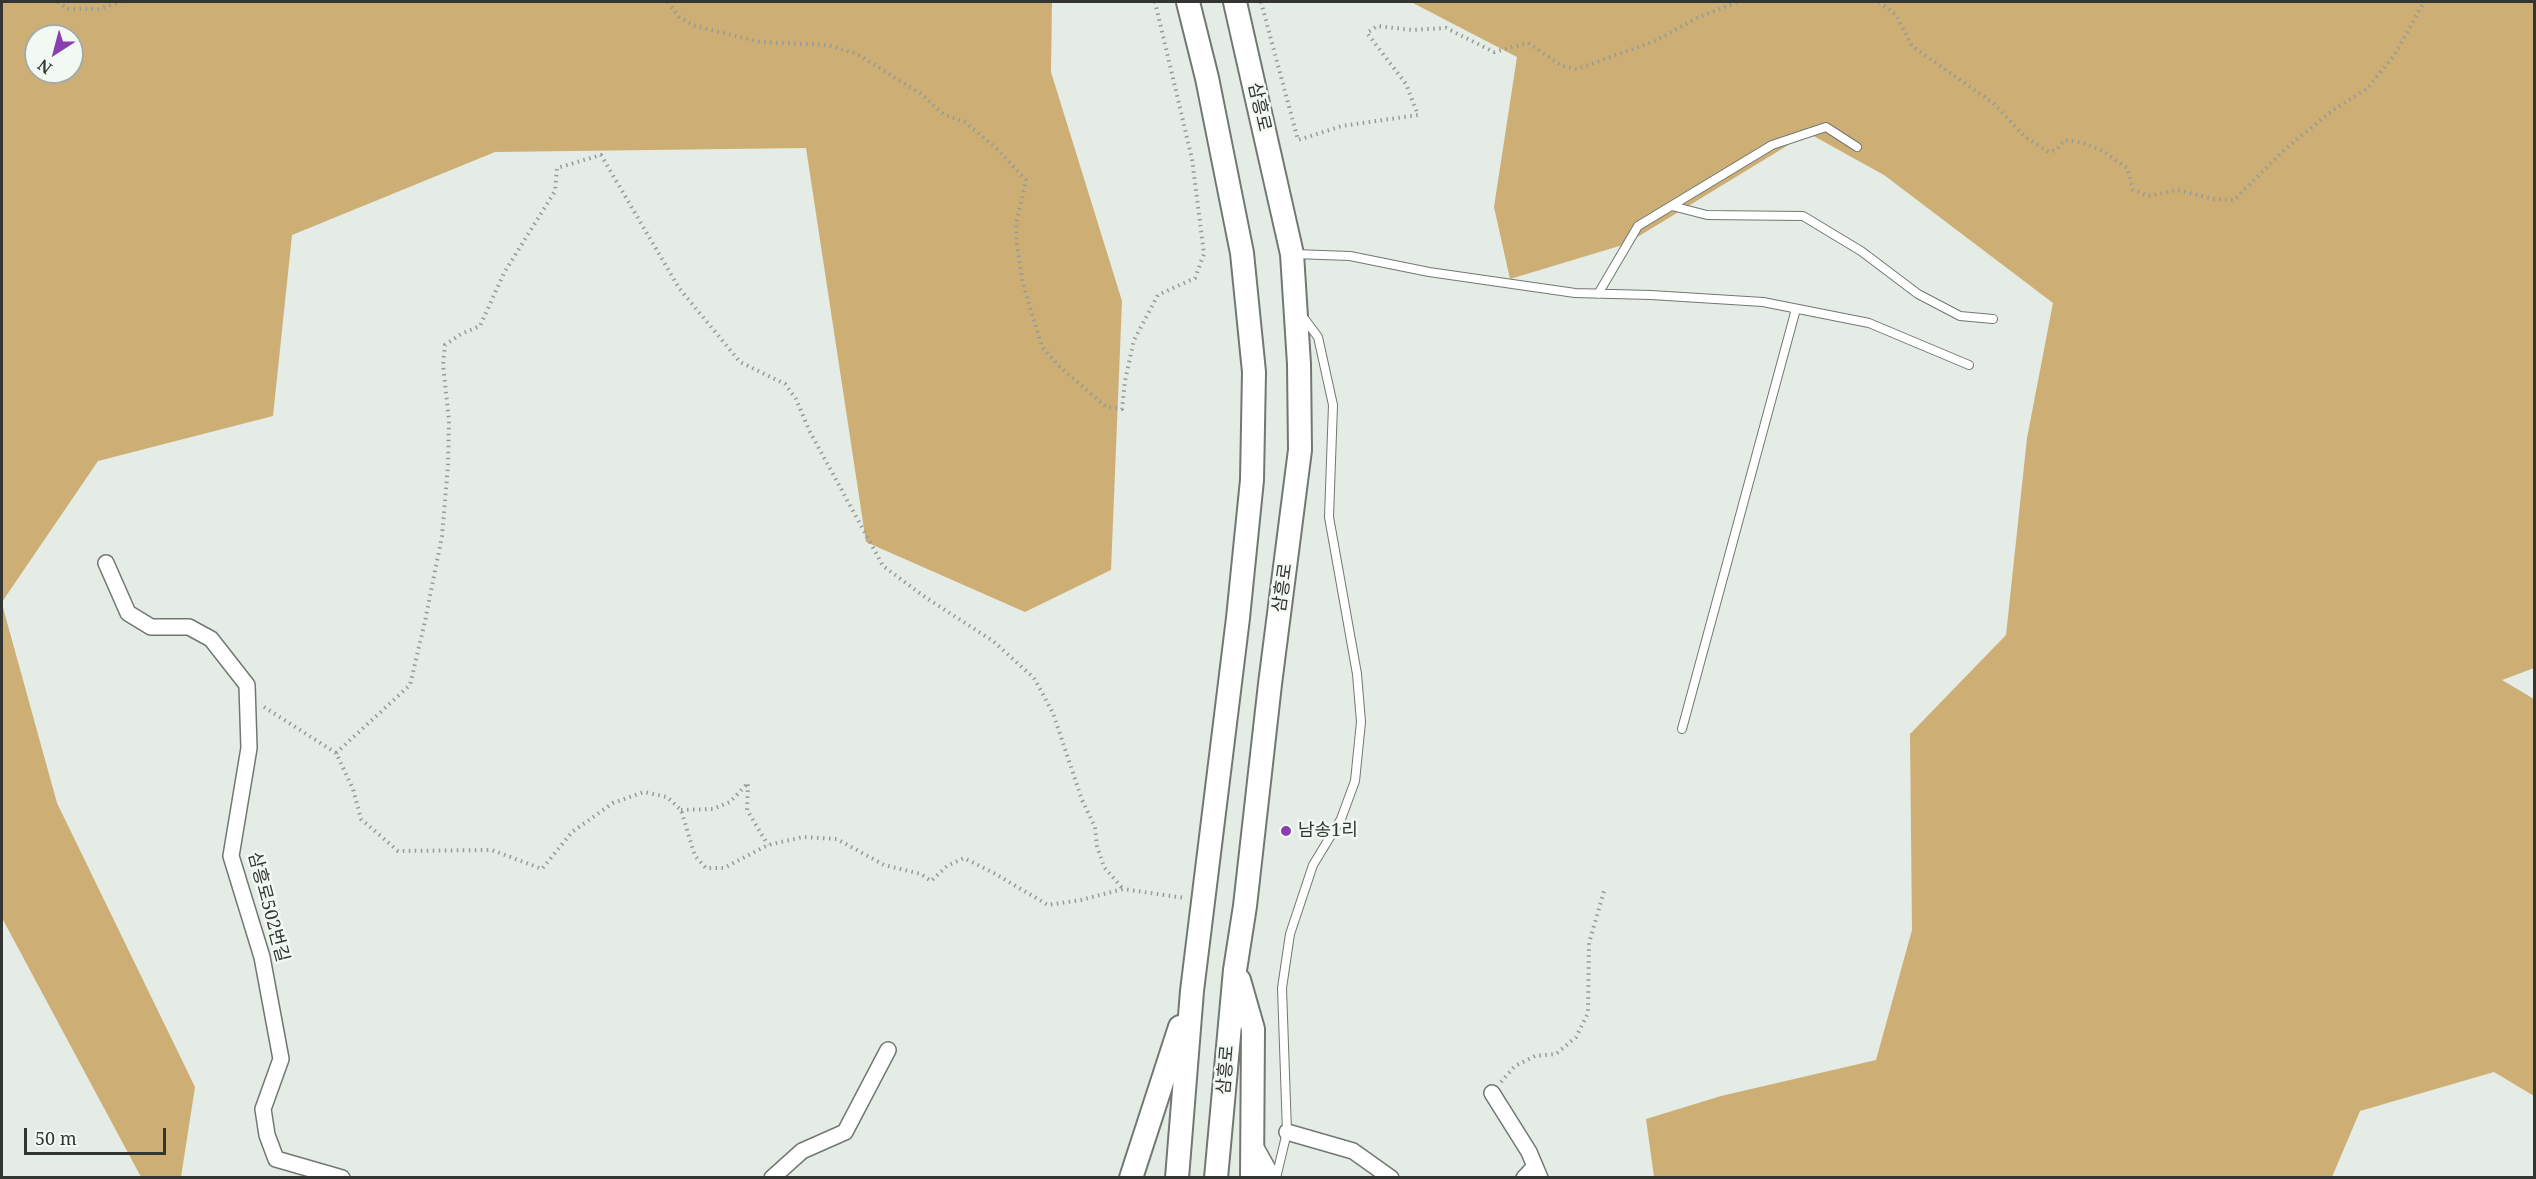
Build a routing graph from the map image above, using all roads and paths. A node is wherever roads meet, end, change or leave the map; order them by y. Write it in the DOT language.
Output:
graph roads {
  1 [pos="58,2"];
  2 [pos="121,2"];
  3 [pos="668,2"];
  4 [pos="1155,2"];
  5 [pos="1188,2"];
  6 [pos="1234,2"];
  7 [pos="1261,2"];
  8 [pos="1737,2"];
  9 [pos="1879,2"];
  10 [pos="2424,2"];
  11 [pos="1857,147"];
  12 [pos="1672,206"];
  13 [pos="1292,254"];
  14 [pos="1598,294"];
  15 [pos="1296,309"];
  16 [pos="1796,309"];
  17 [pos="1993,319"];
  18 [pos="1969,365"];
  19 [pos="106,563"];
  20 [pos="247,696"];
  21 [pos="1682,729"];
  22 [pos="336,753"];
  23 [pos="681,810"];
  24 [pos="768,845"];
  25 [pos="1123,889"];
  26 [pos="1604,891"];
  27 [pos="1203,901"];
  28 [pos="1235,970"];
  29 [pos="1192,991"];
  30 [pos="888,1050"];
  31 [pos="1492,1093"];
  32 [pos="1287,1132"];
  33 [pos="1251,1139"];
  34 [pos="1538,1172"];
  35 [pos="342,1178"];
  36 [pos="772,1178"];
  37 [pos="1131,1178"];
  38 [pos="1177,1178"];
  39 [pos="1216,1178"];
  40 [pos="1252,1178"];
  41 [pos="1275,1178"];
  42 [pos="1390,1178"];
  43 [pos="1524,1178"];
  1 -- 2 [label="path"];
  3 -- 4 [label="path"];
  5 -- 27 [label="main road"];
  6 -- 13 [label="main road, 삼흥로"];
  7 -- 8 [label="path"];
  9 -- 10 [label="path"];
  11 -- 12 [label="lane"];
  12 -- 14 [label="lane"];
  12 -- 17 [label="lane"];
  13 -- 14 [label="lane"];
  13 -- 15 [label="main road, 삼흥로"];
  14 -- 16 [label="lane"];
  15 -- 28 [label="main road, 삼흥로"];
  15 -- 32 [label="lane"];
  16 -- 18 [label="lane"];
  16 -- 21 [label="lane"];
  19 -- 20 [label="street, 삼흥로502번길"];
  20 -- 22 [label="path"];
  20 -- 35 [label="street, 삼흥로502번길"];
  22 -- 23 [label="path"];
  22 -- 25 [label="path"];
  23 -- 24 [label="path"];
  23 -- 24 [label="path"];
  24 -- 25 [label="path"];
  25 -- 27 [label="path"];
  26 -- 31 [label="path"];
  27 -- 29 [label="main road"];
  28 -- 33 [label="main road"];
  28 -- 39 [label="main road, 삼흥로"];
  29 -- 37 [label="main road"];
  29 -- 38 [label="main road"];
  30 -- 36 [label="street"];
  31 -- 34 [label="street"];
  32 -- 41 [label="lane"];
  32 -- 42 [label="street"];
  33 -- 40 [label="main road"];
  33 -- 41 [label="street"];
  34 -- 43 [label="street"];
}
